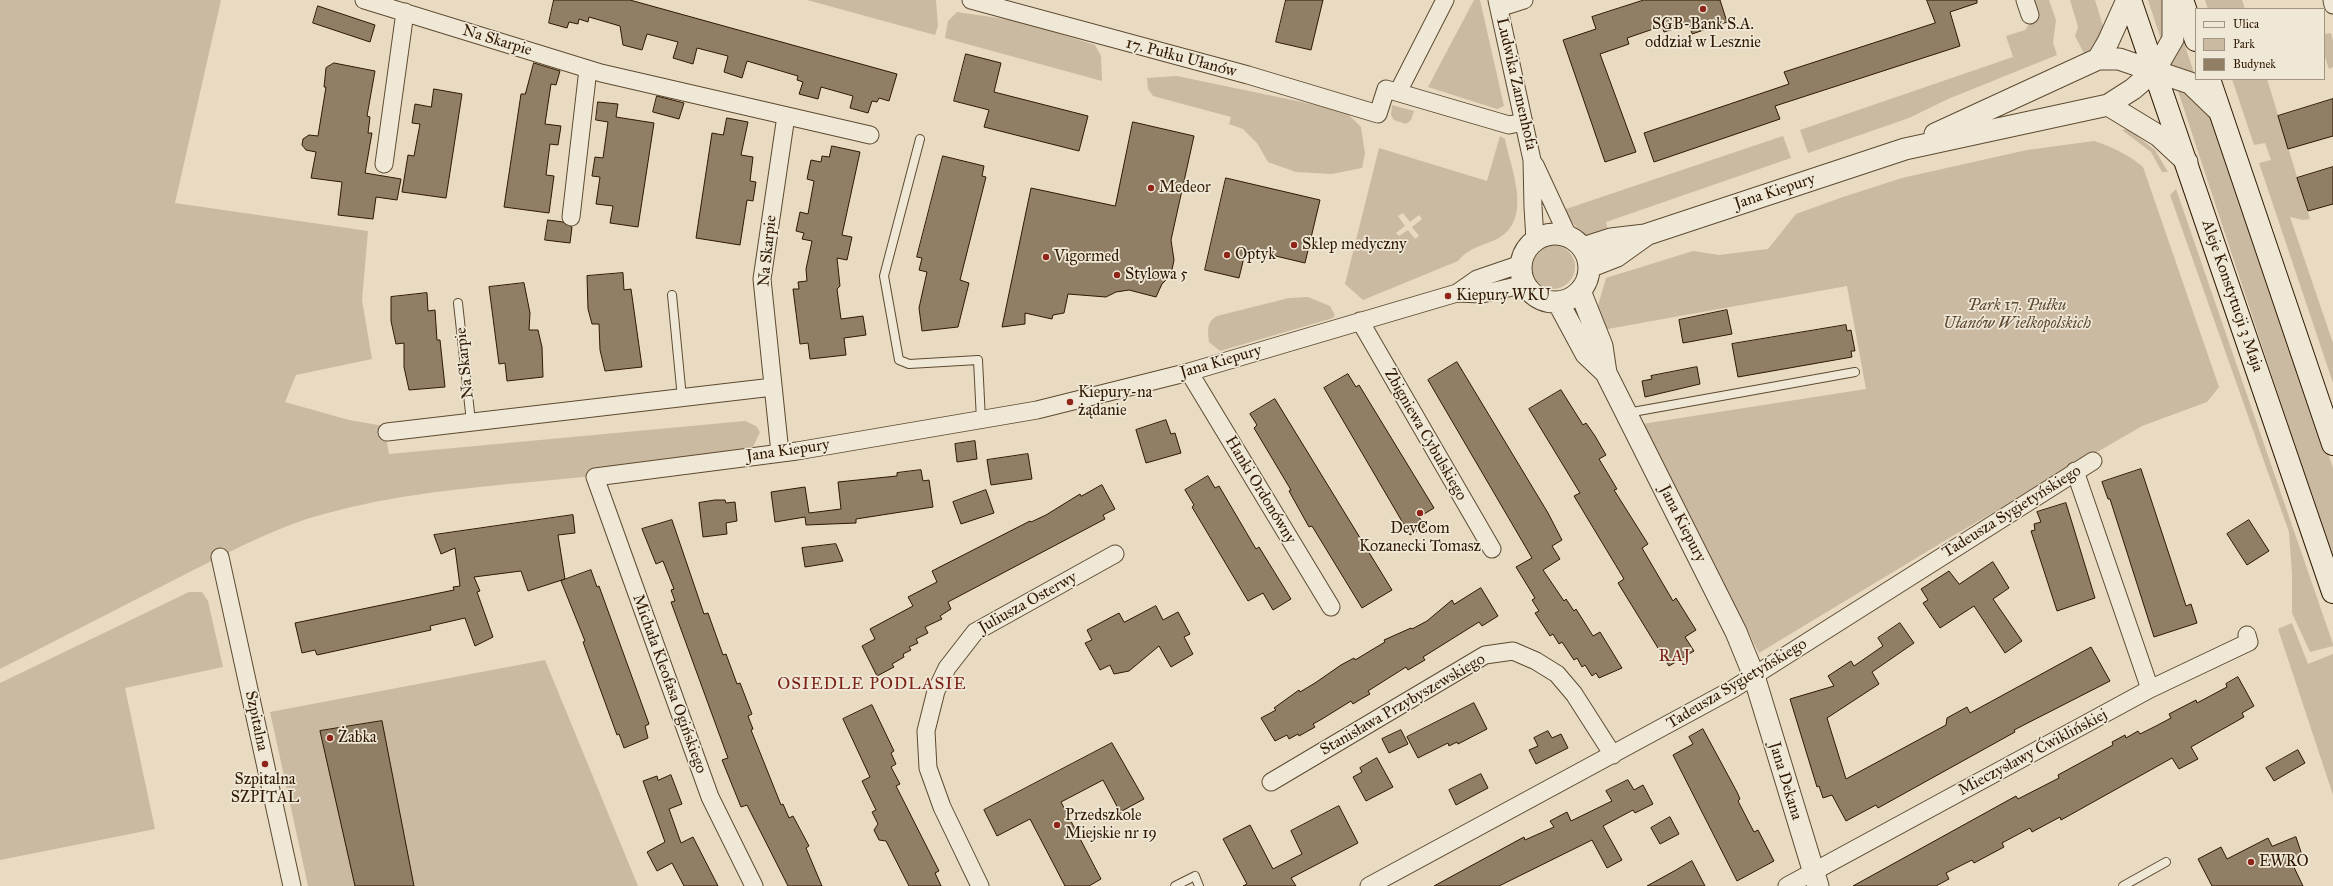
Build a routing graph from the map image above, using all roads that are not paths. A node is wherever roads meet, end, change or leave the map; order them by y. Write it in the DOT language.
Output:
graph roads {
  1 [pos="364,0"];
  2 [pos="1446,0"];
  3 [pos="1524,0"];
  4 [pos="2127,0"];
  5 [pos="2130,0"];
  6 [pos="2173,0"];
  7 [pos="2182,0"];
  8 [pos="2332,0"];
  9 [pos="977,1"];
  10 [pos="1498,4"];
  11 [pos="2333,4"];
  12 [pos="405,12"];
  13 [pos="2195,37"];
  14 [pos="2098,59"];
  15 [pos="588,69"];
  16 [pos="2155,70"];
  17 [pos="2209,80"];
  18 [pos="1392,91"];
  19 [pos="2108,105"];
  20 [pos="2220,112"];
  21 [pos="786,116"];
  22 [pos="1524,122"];
  23 [pos="870,135"];
  24 [pos="920,139"];
  25 [pos="1905,149"];
  26 [pos="1532,160"];
  27 [pos="2186,162"];
  28 [pos="384,164"];
  29 [pos="571,217"];
  30 [pos="1535,240"];
  31 [pos="1580,250"];
  32 [pos="1523,274"];
  33 [pos="1580,291"];
  34 [pos="672,295"];
  35 [pos="1558,302"];
  36 [pos="458,303"];
  37 [pos="1360,321"];
  38 [pos="1189,372"];
  39 [pos="1855,372"];
  40 [pos="1606,373"];
  41 [pos="773,388"];
  42 [pos="682,398"];
  43 [pos="1626,414"];
  44 [pos="982,420"];
  45 [pos="471,422"];
  46 [pos="388,432"];
  47 [pos="2333,444"];
  48 [pos="780,453"];
  49 [pos="2093,461"];
  50 [pos="2075,471"];
  51 [pos="595,477"];
  52 [pos="1492,549"];
  53 [pos="1115,554"];
  54 [pos="220,557"];
  55 [pos="2333,592"];
  56 [pos="1331,608"];
  57 [pos="2247,635"];
  58 [pos="1754,676"];
  59 [pos="2150,689"];
  60 [pos="1613,756"];
  61 [pos="1271,782"];
  62 [pos="2166,862"];
  63 [pos="1815,879"];
  64 [pos="292,886"];
  65 [pos="754,886"];
  66 [pos="980,886"];
  67 [pos="1175,886"];
  68 [pos="1199,886"];
  69 [pos="1369,886"];
  70 [pos="1787,886"];
  71 [pos="2123,886"];
  1 -- 12 [label="street, Na Skarpie"];
  2 -- 18 [label="street"];
  3 -- 10 [label="street, Ludwika Zamenhofa"];
  4 -- 14 [label="street"];
  5 -- 16 [label="main road, Aleje Konstytucji 3 Maja"];
  6 -- 16 [label="street, Jana Kiepury"];
  7 -- 13 [label="main road"];
  8 -- 11 [label="street"];
  9 -- 18 [label="street, 17. Pułku Ułanów"];
  10 -- 22 [label="street, Ludwika Zamenhofa"];
  12 -- 15 [label="street, Na Skarpie"];
  12 -- 28 [label="street"];
  14 -- 16 [label="street, Jana Kiepury"];
  14 -- 25 [label="street, Jana Kiepury"];
  15 -- 21 [label="street, Na Skarpie"];
  15 -- 29 [label="street"];
  16 -- 19 [label="street, Jana Kiepury"];
  16 -- 20 [label="street, Jana Kiepury"];
  16 -- 27 [label="main road, Aleje Konstytucji 3 Maja"];
  17 -- 20 [label="main road"];
  18 -- 22 [label="street"];
  19 -- 25 [label="street, Jana Kiepury"];
  19 -- 27 [label="street"];
  20 -- 47 [label="main road"];
  21 -- 23 [label="street, Na Skarpie"];
  21 -- 41 [label="street, Na Skarpie"];
  22 -- 26 [label="street, Ludwika Zamenhofa"];
  24 -- 44 [label="lane"];
  25 -- 31 [label="street, Jana Kiepury"];
  26 -- 30 [label="street, Ludwika Zamenhofa"];
  26 -- 31 [label="street, Ludwika Zamenhofa"];
  27 -- 55 [label="main road, Aleje Konstytucji 3 Maja"];
  30 -- 31 [label="street"];
  30 -- 32 [label="street"];
  31 -- 33 [label="street"];
  32 -- 35 [label="street"];
  32 -- 37 [label="street, Jana Kiepury"];
  33 -- 35 [label="street"];
  33 -- 40 [label="street, Jana Kiepury"];
  34 -- 42 [label="lane"];
  35 -- 40 [label="street, Jana Kiepury"];
  36 -- 45 [label="lane, Na Skarpie"];
  37 -- 38 [label="street, Jana Kiepury"];
  37 -- 52 [label="street, Zbigniewa Cybulskiego"];
  38 -- 44 [label="street, Jana Kiepury"];
  38 -- 56 [label="street, Hanki Ordonówny"];
  39 -- 43 [label="lane"];
  40 -- 43 [label="street, Jana Kiepury"];
  41 -- 42 [label="street, Na Skarpie"];
  41 -- 48 [label="street, Na Skarpie"];
  42 -- 45 [label="street, Na Skarpie"];
  43 -- 58 [label="street, Jana Kiepury"];
  44 -- 48 [label="street, Jana Kiepury"];
  45 -- 46 [label="street, Na Skarpie"];
  48 -- 51 [label="street, Jana Kiepury"];
  49 -- 50 [label="street, Tadeusza Sygietyńskiego"];
  50 -- 58 [label="street, Tadeusza Sygietyńskiego"];
  50 -- 59 [label="street"];
  51 -- 65 [label="street, Michała Kleofasa Ogińskiego"];
  53 -- 66 [label="street, Juliusza Osterwy"];
  54 -- 64 [label="street, Szpitalna"];
  57 -- 59 [label="street, Mieczysławy Ćwiklińskiej"];
  58 -- 60 [label="street, Tadeusza Sygietyńskiego"];
  58 -- 63 [label="street, Jana Dekana"];
  59 -- 63 [label="street, Mieczysławy Ćwiklińskiej"];
  60 -- 61 [label="street, Stanisława Przybyszewskiego"];
  60 -- 69 [label="street, Tadeusza Sygietyńskiego"];
  62 -- 71 [label="lane"];
  63 -- 70 [label="street, Mieczysławy Ćwiklińskiej"];
  67 -- 68 [label="lane"];
}
